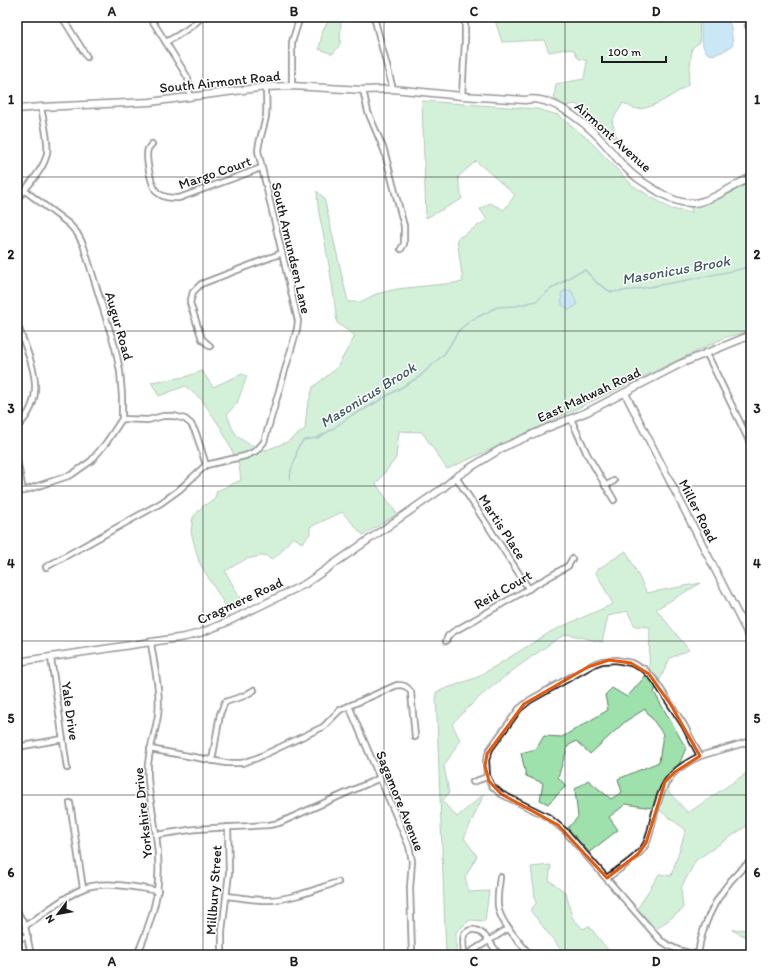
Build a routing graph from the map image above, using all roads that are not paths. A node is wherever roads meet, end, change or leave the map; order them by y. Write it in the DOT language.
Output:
graph roads {
  1 [pos="62,17"];
  2 [pos="150,17"];
  3 [pos="202,17"];
  4 [pos="300,17"];
  5 [pos="374,17"];
  6 [pos="466,17"];
  7 [pos="166,42"];
  8 [pos="87,57"];
  9 [pos="292,86"];
  10 [pos="266,87"];
  11 [pos="393,89"];
  12 [pos="363,90"];
  13 [pos="425,93"];
  14 [pos="462,96"];
  15 [pos="190,97"];
  16 [pos="41,107"];
  17 [pos="17,109"];
  18 [pos="152,144"];
  19 [pos="261,168"];
  20 [pos="751,176"];
  21 [pos="24,190"];
  22 [pos="17,199"];
  23 [pos="401,249"];
  24 [pos="282,253"];
  25 [pos="17,323"];
  26 [pos="751,335"];
  27 [pos="210,346"];
  28 [pos="706,352"];
  29 [pos="625,393"];
  30 [pos="571,418"];
  31 [pos="122,419"];
  32 [pos="17,427"];
  33 [pos="751,445"];
  34 [pos="17,460"];
  35 [pos="206,465"];
  36 [pos="456,477"];
  37 [pos="614,481"];
  38 [pos="605,486"];
  39 [pos="444,488"];
  40 [pos="23,491"];
  41 [pos="17,493"];
  42 [pos="614,500"];
  43 [pos="572,559"];
  44 [pos="46,567"];
  45 [pos="529,589"];
  46 [pos="751,618"];
  47 [pos="742,623"];
  48 [pos="751,640"];
  49 [pos="446,641"];
  50 [pos="151,643"];
  51 [pos="51,658"];
  52 [pos="17,662"];
  53 [pos="254,690"];
  54 [pos="349,706"];
  55 [pos="415,737"];
  56 [pos="64,739"];
  57 [pos="751,741"];
  58 [pos="17,747"];
  59 [pos="150,749"];
  60 [pos="700,756"];
  61 [pos="212,761"];
  62 [pos="67,768"];
  63 [pos="380,778"];
  64 [pos="487,778"];
  65 [pos="473,782"];
  66 [pos="70,803"];
  67 [pos="228,827"];
  68 [pos="156,835"];
  69 [pos="751,861"];
  70 [pos="500,877"];
  71 [pos="607,878"];
  72 [pos="338,882"];
  73 [pos="83,888"];
  74 [pos="158,892"];
  75 [pos="226,896"];
  76 [pos="17,911"];
  77 [pos="25,926"];
  78 [pos="509,928"];
  79 [pos="28,937"];
  80 [pos="17,938"];
  81 [pos="489,941"];
  82 [pos="698,954"];
  83 [pos="30,955"];
  84 [pos="137,955"];
  85 [pos="222,955"];
  86 [pos="412,955"];
  87 [pos="465,955"];
  88 [pos="499,955"];
  89 [pos="530,955"];
  1 -- 8 [label="street"];
  2 -- 7 [label="street"];
  3 -- 7 [label="street"];
  4 -- 9 [label="street"];
  5 -- 11 [label="street"];
  6 -- 14 [label="street"];
  7 -- 15 [label="street"];
  9 -- 10 [label="street, South Airmont Road"];
  9 -- 12 [label="street, South Airmont Road"];
  10 -- 15 [label="street, South Airmont Road"];
  10 -- 19 [label="street, South Amundsen Lane"];
  11 -- 12 [label="street, South Airmont Road"];
  11 -- 13 [label="street, South Airmont Road"];
  12 -- 23 [label="street"];
  13 -- 14 [label="street, Airmont Avenue"];
  14 -- 20 [label="street, Airmont Avenue"];
  15 -- 16 [label="street, South Airmont Road"];
  16 -- 17 [label="street, South Airmont Road"];
  16 -- 21 [label="street"];
  18 -- 19 [label="street, Margo Court"];
  19 -- 24 [label="street, South Amundsen Lane"];
  21 -- 22 [label="street"];
  21 -- 31 [label="street, Augur Road"];
  24 -- 27 [label="street"];
  24 -- 35 [label="street, South Amundsen Lane"];
  25 -- 32 [label="street"];
  26 -- 28 [label="street, East Mahwah Road"];
  28 -- 29 [label="street, East Mahwah Road"];
  28 -- 33 [label="street"];
  29 -- 30 [label="street, East Mahwah Road"];
  29 -- 47 [label="street, Miller Road"];
  30 -- 36 [label="street, East Mahwah Road"];
  30 -- 38 [label="street"];
  31 -- 35 [label="street"];
  31 -- 40 [label="street"];
  34 -- 40 [label="street"];
  35 -- 44 [label="street"];
  36 -- 39 [label="street, East Mahwah Road"];
  36 -- 45 [label="street, Martis Place"];
  37 -- 38 [label="street"];
  38 -- 42 [label="street"];
  39 -- 50 [label="street, Cragmere Road"];
  40 -- 41 [label="street"];
  43 -- 45 [label="street, Reid Court"];
  45 -- 49 [label="street, Reid Court"];
  46 -- 47 [label="street"];
  47 -- 48 [label="street, Miller Road"];
  50 -- 51 [label="street, Cragmere Road"];
  50 -- 59 [label="street, Yorkshire Drive"];
  51 -- 52 [label="street, Cragmere Road"];
  51 -- 56 [label="street, Yale Drive"];
  53 -- 61 [label="street"];
  54 -- 55 [label="street"];
  54 -- 61 [label="street"];
  54 -- 63 [label="street, Sagamore Avenue"];
  56 -- 58 [label="street"];
  56 -- 62 [label="street, Yale Drive"];
  57 -- 60 [label="street"];
  59 -- 61 [label="street"];
  59 -- 68 [label="street, Yorkshire Drive"];
  60 -- 64 [label="street"];
  60 -- 71 [label="street"];
  63 -- 67 [label="street"];
  63 -- 86 [label="street, Sagamore Avenue"];
  64 -- 65 [label="street"];
  64 -- 71 [label="street"];
  66 -- 73 [label="street"];
  67 -- 68 [label="street"];
  67 -- 75 [label="street, Millbury Street"];
  68 -- 74 [label="street, Yorkshire Drive"];
  69 -- 82 [label="street"];
  70 -- 78 [label="street"];
  71 -- 82 [label="street"];
  72 -- 75 [label="street"];
  73 -- 74 [label="street"];
  73 -- 77 [label="street"];
  74 -- 84 [label="street, Yorkshire Drive"];
  75 -- 85 [label="street, Millbury Street"];
  76 -- 77 [label="street"];
  77 -- 79 [label="street"];
  78 -- 81 [label="street"];
  78 -- 89 [label="street"];
  79 -- 80 [label="street"];
  79 -- 83 [label="street"];
  81 -- 87 [label="street"];
  81 -- 87 [label="street"];
  81 -- 88 [label="street"];
}
